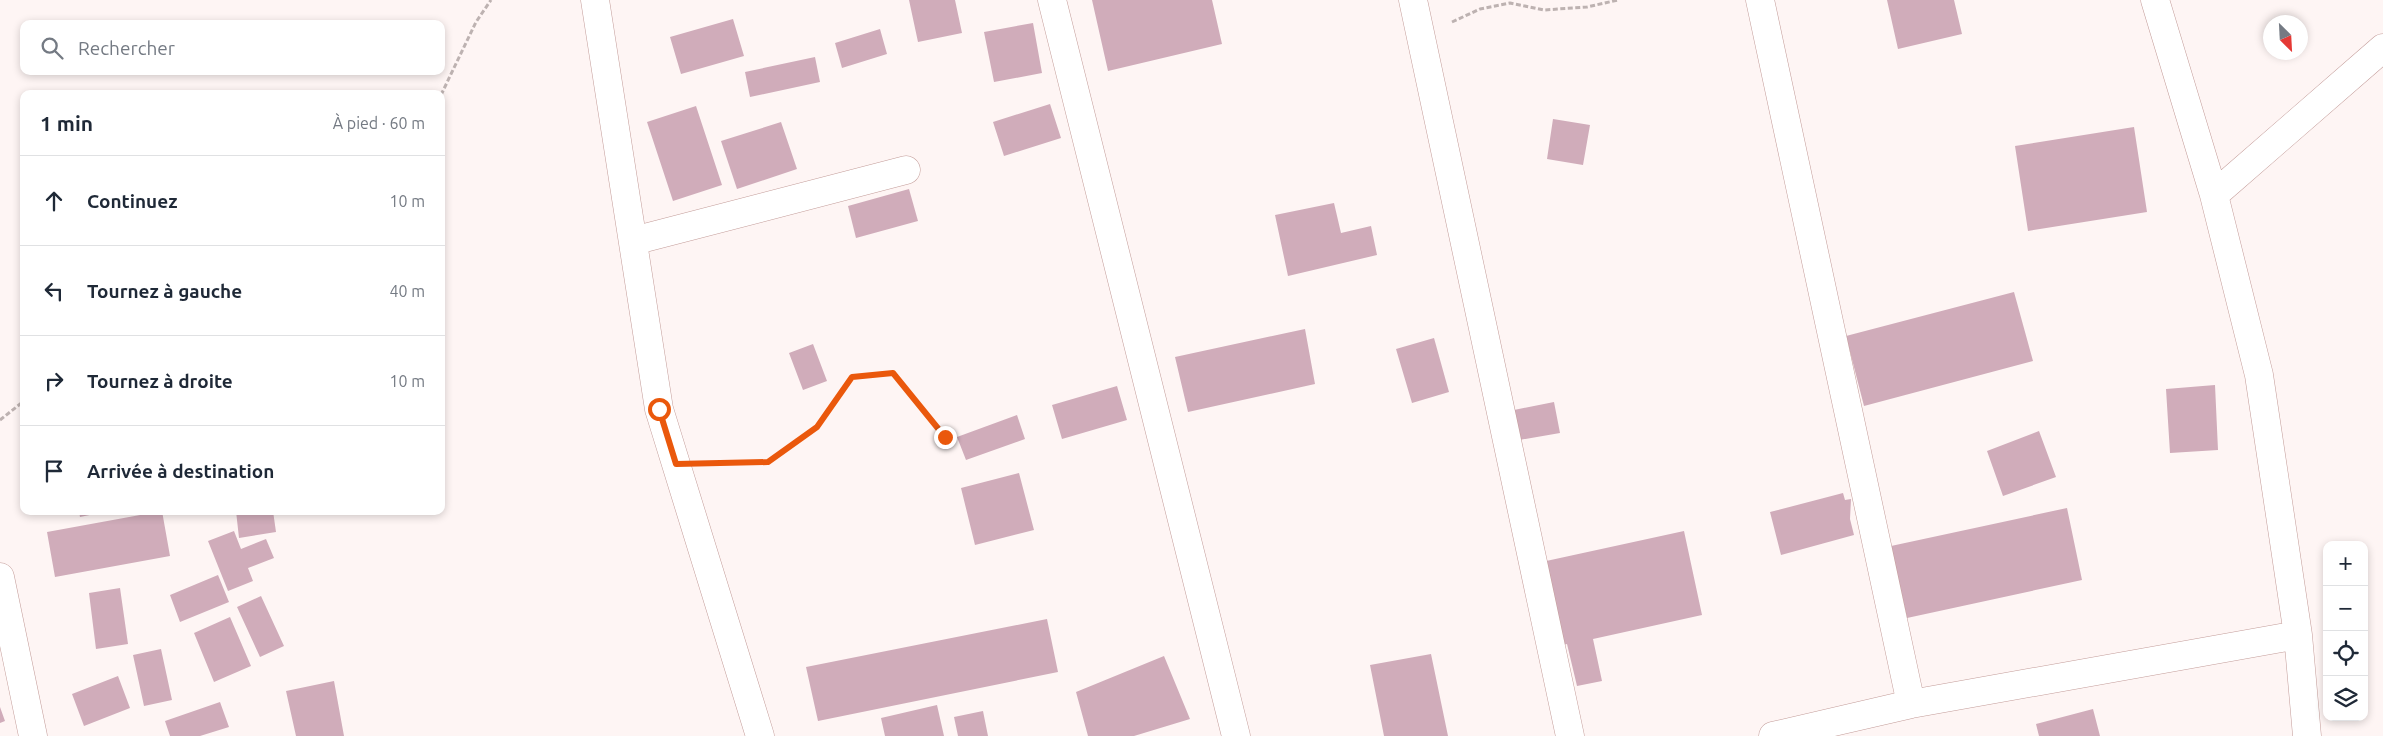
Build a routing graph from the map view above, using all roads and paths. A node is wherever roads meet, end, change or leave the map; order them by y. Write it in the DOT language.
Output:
graph roads {
  1 [pos="491,0"];
  2 [pos="595,0"];
  3 [pos="1052,0"];
  4 [pos="1413,0"];
  5 [pos="1618,0"];
  6 [pos="1760,0"];
  7 [pos="2155,0"];
  8 [pos="1423,45"];
  9 [pos="2383,48"];
  10 [pos="443,90"];
  11 [pos="906,170"];
  12 [pos="2214,195"];
  13 [pos="633,241"];
  14 [pos="20,404"];
  15 [pos="0,420"];
  16 [pos="945,437"];
  17 [pos="676,464"];
  18 [pos="0,577"];
  19 [pos="2298,635"];
  20 [pos="1911,704"];
  21 [pos="33,736"];
  22 [pos="760,736"];
  23 [pos="1236,736"];
  24 [pos="1570,736"];
  25 [pos="1774,736"];
  26 [pos="2307,736"];
  1 -- 10 [label="path"];
  2 -- 13 [label="street"];
  3 -- 23 [label="street"];
  4 -- 8 [label="street"];
  5 -- 8 [label="path"];
  6 -- 20 [label="street"];
  7 -- 12 [label="street"];
  8 -- 24 [label="street"];
  9 -- 12 [label="street"];
  11 -- 13 [label="street"];
  12 -- 19 [label="street"];
  13 -- 17 [label="street"];
  14 -- 15 [label="path"];
  16 -- 17 [label="path"];
  17 -- 22 [label="street"];
  18 -- 21 [label="street"];
  19 -- 20 [label="street"];
  19 -- 26 [label="street"];
  20 -- 25 [label="street"];
}
